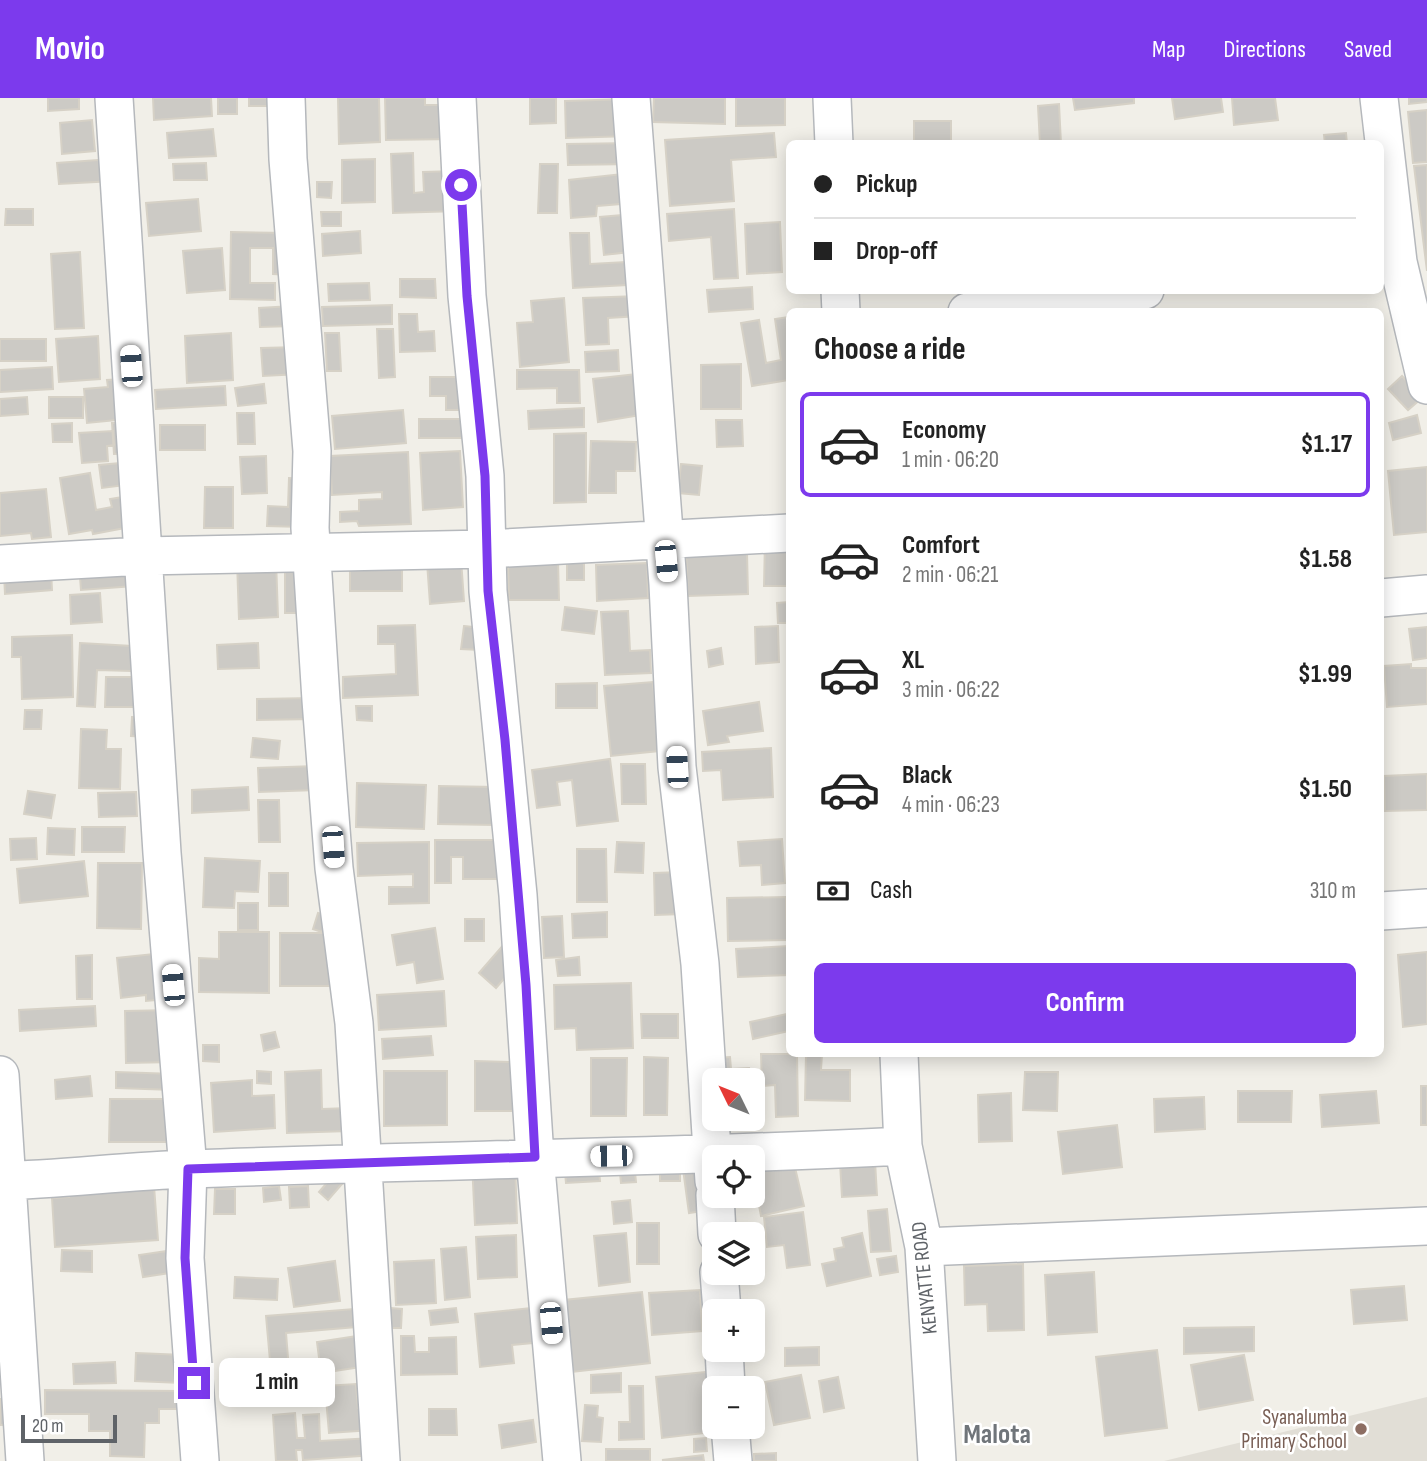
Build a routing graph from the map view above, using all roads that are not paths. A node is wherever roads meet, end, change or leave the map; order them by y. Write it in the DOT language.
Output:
graph roads {
  1 [pos="114,98"];
  2 [pos="286,98"];
  3 [pos="457,98"];
  4 [pos="631,98"];
  5 [pos="832,98"];
  6 [pos="1379,98"];
  7 [pos="834,140"];
  8 [pos="1382,140"];
  9 [pos="1384,180"];
  10 [pos="1389,263"];
  11 [pos="1113,294"];
  12 [pos="999,308"];
  13 [pos="1427,384"];
  14 [pos="786,533"];
  15 [pos="663,539"];
  16 [pos="487,549"];
  17 [pos="312,554"];
  18 [pos="143,556"];
  19 [pos="0,564"];
  20 [pos="1427,594"];
  21 [pos="1384,597"];
  22 [pos="1427,908"];
  23 [pos="1384,911"];
  24 [pos="898,1057"];
  25 [pos="0,1075"];
  26 [pos="712,1145"];
  27 [pos="903,1146"];
  28 [pos="535,1157"];
  29 [pos="765,1162"];
  30 [pos="363,1165"];
  31 [pos="702,1167"];
  32 [pos="188,1169"];
  33 [pos="5,1181"];
  34 [pos="1427,1226"];
  35 [pos="924,1247"];
  36 [pos="731,1439"];
  37 [pos="25,1461"];
  38 [pos="200,1461"];
  39 [pos="381,1461"];
  40 [pos="562,1461"];
  41 [pos="733,1461"];
  42 [pos="937,1461"];
  1 -- 18 [label="street"];
  2 -- 17 [label="street"];
  3 -- 16 [label="street"];
  4 -- 15 [label="street"];
  5 -- 7 [label="street"];
  6 -- 8 [label="street"];
  9 -- 10 [label="street"];
  10 -- 13 [label="street"];
  11 -- 12 [label="street"];
  14 -- 15 [label="street"];
  15 -- 16 [label="street"];
  15 -- 26 [label="street"];
  16 -- 17 [label="street"];
  16 -- 28 [label="street"];
  17 -- 18 [label="street"];
  17 -- 30 [label="street"];
  18 -- 19 [label="street"];
  18 -- 32 [label="street"];
  20 -- 21 [label="street"];
  22 -- 23 [label="street"];
  24 -- 27 [label="street, KENYATTE ROAD"];
  25 -- 33 [label="street"];
  27 -- 29 [label="street"];
  27 -- 35 [label="street, KENYATTE ROAD"];
  28 -- 30 [label="street"];
  28 -- 31 [label="street"];
  28 -- 40 [label="street"];
  30 -- 32 [label="street"];
  30 -- 39 [label="street"];
  32 -- 33 [label="street"];
  32 -- 38 [label="street"];
  33 -- 37 [label="street"];
  34 -- 35 [label="street"];
  35 -- 42 [label="street, KENYATTE ROAD"];
  36 -- 41 [label="street"];
}
